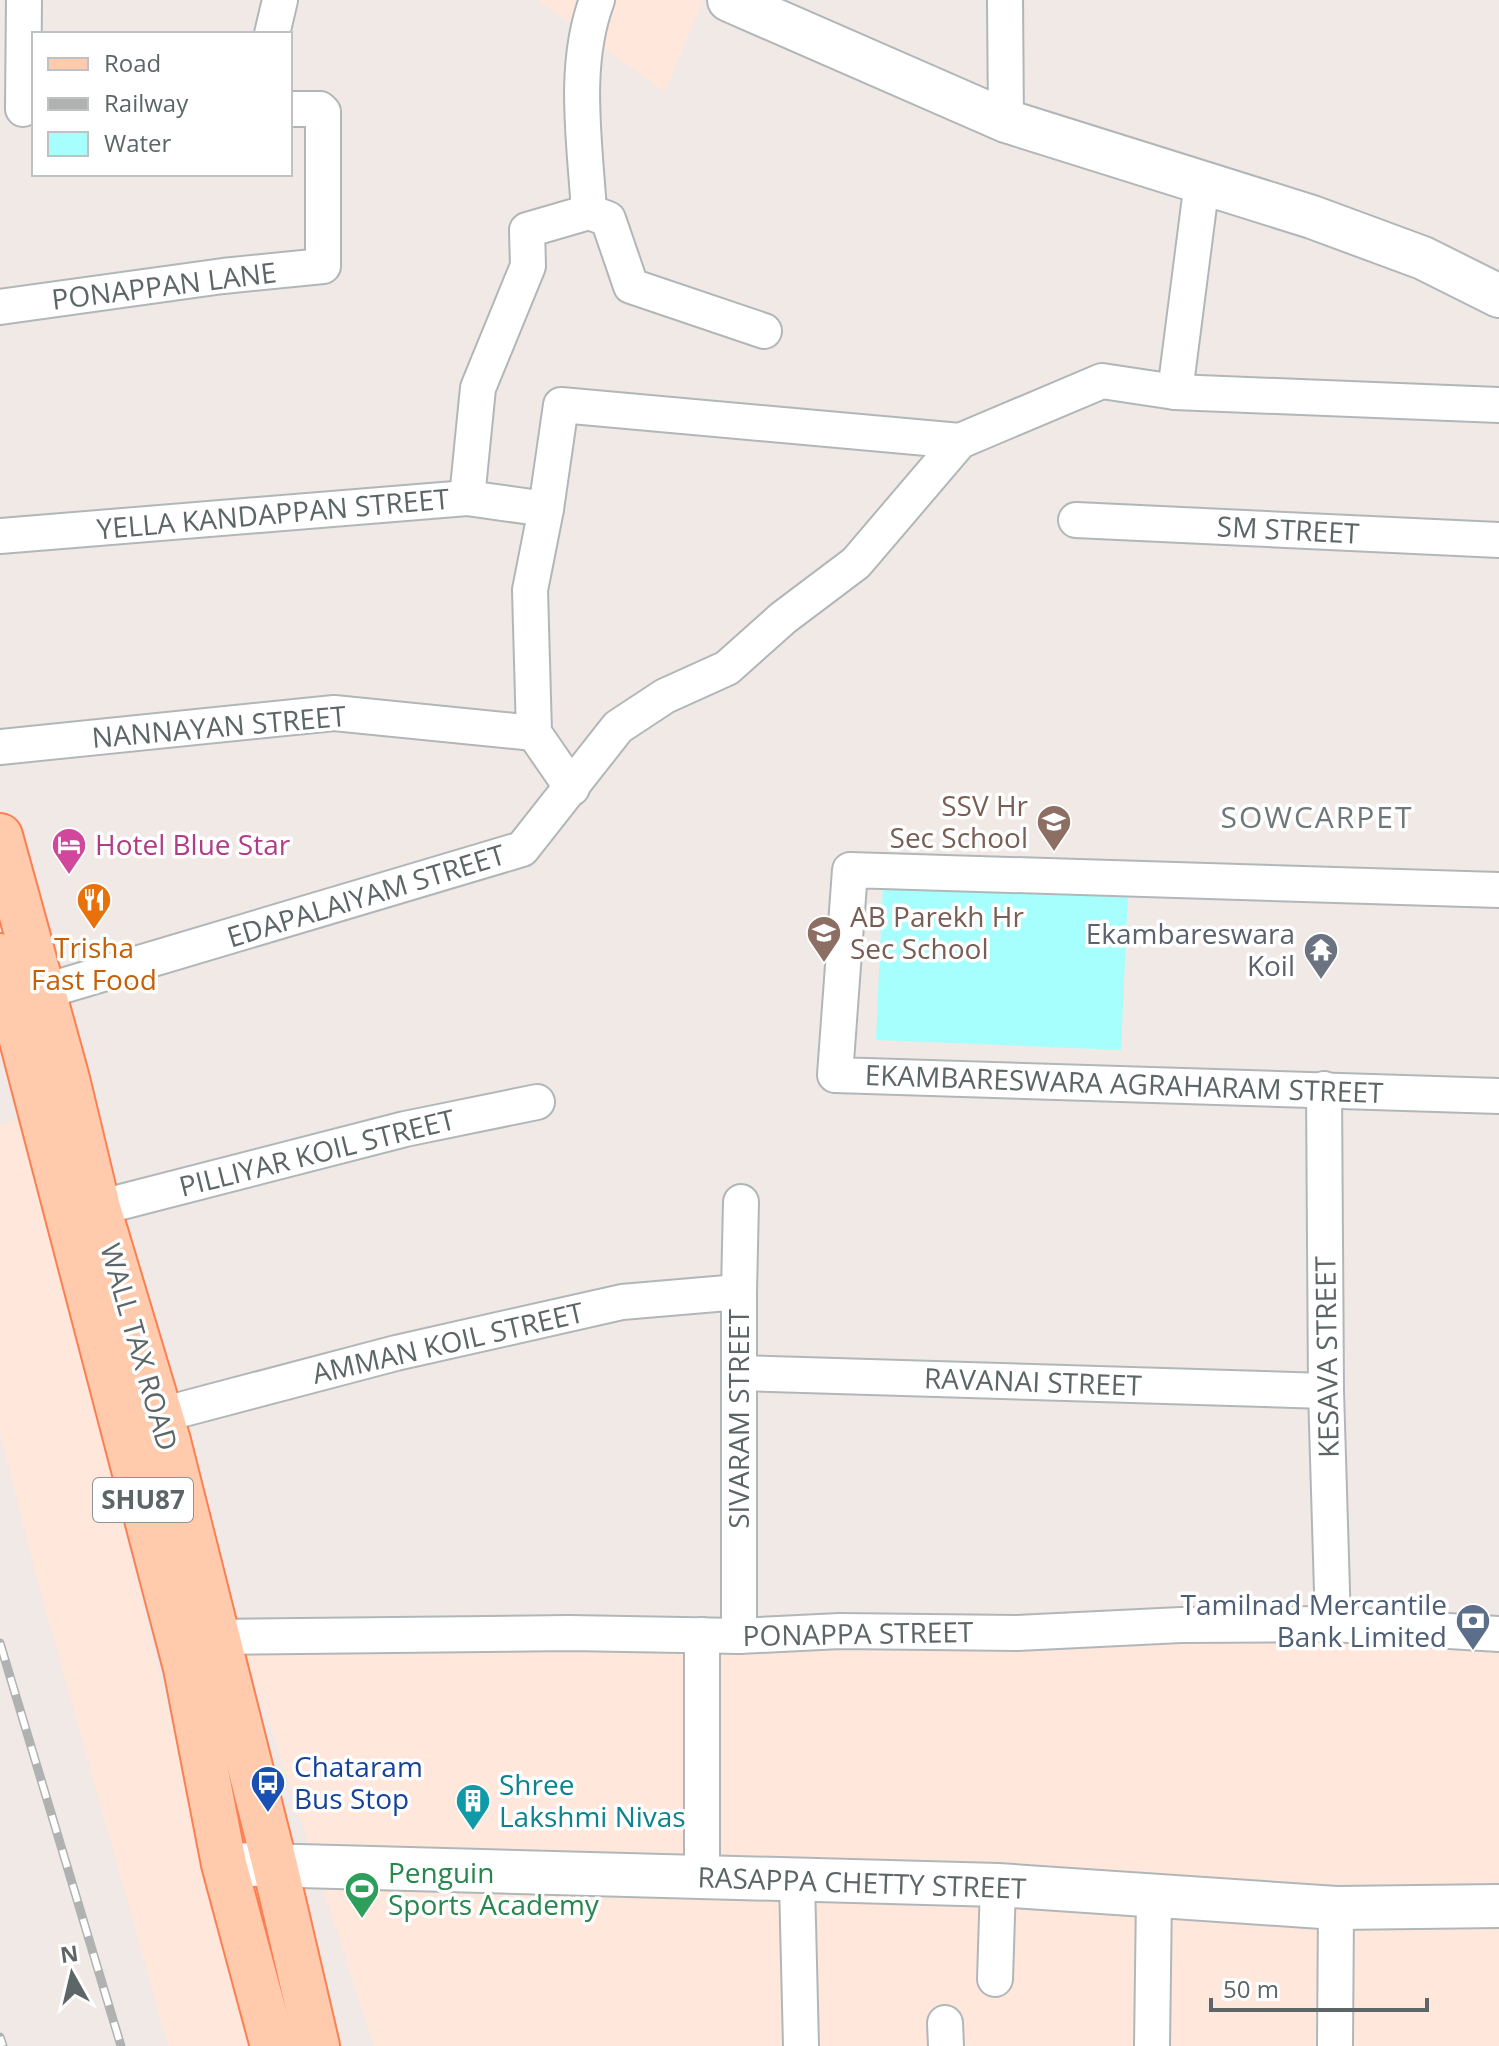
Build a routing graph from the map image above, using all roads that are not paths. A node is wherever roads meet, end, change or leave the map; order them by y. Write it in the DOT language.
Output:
graph roads {
  1 [pos="24,0"];
  2 [pos="280,0"];
  3 [pos="597,0"];
  4 [pos="729,0"];
  5 [pos="1005,0"];
  6 [pos="272,32"];
  7 [pos="305,109"];
  8 [pos="19,110"];
  9 [pos="1006,121"];
  10 [pos="1202,182"];
  11 [pos="589,212"];
  12 [pos="1499,296"];
  13 [pos="0,307"];
  14 [pos="764,331"];
  15 [pos="1175,392"];
  16 [pos="1499,405"];
  17 [pos="960,441"];
  18 [pos="467,498"];
  19 [pos="546,509"];
  20 [pos="1076,520"];
  21 [pos="0,536"];
  22 [pos="1499,540"];
  23 [pos="534,733"];
  24 [pos="0,747"];
  25 [pos="572,788"];
  26 [pos="0,836"];
  27 [pos="1499,890"];
  28 [pos="0,956"];
  29 [pos="42,992"];
  30 [pos="1324,1089"];
  31 [pos="1499,1096"];
  32 [pos="537,1102"];
  33 [pos="741,1202"];
  34 [pos="83,1210"];
  35 [pos="739,1292"];
  36 [pos="740,1373"];
  37 [pos="1326,1391"];
  38 [pos="161,1415"];
  39 [pos="1333,1624"];
  40 [pos="1499,1634"];
  41 [pos="702,1635"];
  42 [pos="739,1636"];
  43 [pos="217,1637"];
  44 [pos="224,1864"];
  45 [pos="275,1866"];
  46 [pos="702,1878"];
  47 [pos="797,1881"];
  48 [pos="998,1885"];
  49 [pos="1154,1896"];
  50 [pos="1499,1906"];
  51 [pos="1336,1908"];
  52 [pos="995,1979"];
  53 [pos="273,2046"];
  54 [pos="317,2046"];
  55 [pos="801,2046"];
  56 [pos="1152,2046"];
  57 [pos="1335,2046"];
  1 -- 8 [label="street"];
  2 -- 6 [label="street"];
  3 -- 11 [label="street"];
  4 -- 9 [label="street"];
  5 -- 9 [label="street"];
  7 -- 13 [label="street, PONAPPAN LANE"];
  9 -- 10 [label="street"];
  10 -- 12 [label="street"];
  10 -- 15 [label="street"];
  11 -- 14 [label="street"];
  11 -- 18 [label="street"];
  15 -- 16 [label="street"];
  15 -- 17 [label="street"];
  17 -- 19 [label="street"];
  17 -- 25 [label="street, EDAPALAIYAM STREET"];
  18 -- 19 [label="street, YELLA KANDAPPAN STREET"];
  18 -- 21 [label="street, YELLA KANDAPPAN STREET"];
  19 -- 23 [label="street"];
  20 -- 22 [label="street, SM STREET"];
  23 -- 24 [label="street, NANNAYAN STREET"];
  23 -- 25 [label="street"];
  25 -- 29 [label="street, EDAPALAIYAM STREET"];
  26 -- 29 [label="main road, WALL TAX ROAD / SHU87"];
  27 -- 30 [label="street, EKAMBARESWARA AGRAHARAM STREET"];
  28 -- 34 [label="main road, WALL TAX ROAD / SHU87"];
  29 -- 34 [label="main road, WALL TAX ROAD / SHU87"];
  30 -- 31 [label="street, EKAMBARESWARA AGRAHARAM STREET"];
  30 -- 37 [label="street, KESAVA STREET"];
  32 -- 34 [label="street, PILLIYAR KOIL STREET"];
  33 -- 35 [label="street, SIVARAM STREET"];
  34 -- 38 [label="main road, WALL TAX ROAD / SHU87"];
  34 -- 44 [label="main road, WALL TAX ROAD / SHU87"];
  35 -- 36 [label="street, SIVARAM STREET"];
  35 -- 38 [label="street, AMMAN KOIL STREET"];
  36 -- 37 [label="street, RAVANAI STREET"];
  36 -- 42 [label="street, SIVARAM STREET"];
  37 -- 39 [label="street, KESAVA STREET"];
  38 -- 43 [label="main road, WALL TAX ROAD / SHU87"];
  39 -- 40 [label="street, PONAPPA STREET"];
  39 -- 42 [label="street, PONAPPA STREET"];
  41 -- 42 [label="street, PONAPPA STREET"];
  41 -- 43 [label="street, PONAPPA STREET"];
  41 -- 46 [label="street"];
  43 -- 45 [label="main road, WALL TAX ROAD / SHU87"];
  44 -- 45 [label="street, RASAPPA CHETTY STREET"];
  44 -- 53 [label="main road, WALL TAX ROAD / SHU87"];
  45 -- 46 [label="street, RASAPPA CHETTY STREET"];
  45 -- 54 [label="main road, WALL TAX ROAD / SHU87"];
  46 -- 47 [label="street, RASAPPA CHETTY STREET"];
  47 -- 48 [label="street, RASAPPA CHETTY STREET"];
  47 -- 55 [label="street"];
  48 -- 49 [label="street, RASAPPA CHETTY STREET"];
  48 -- 52 [label="street"];
  49 -- 51 [label="street, RASAPPA CHETTY STREET"];
  49 -- 56 [label="street"];
  50 -- 51 [label="street, RASAPPA CHETTY STREET"];
  51 -- 57 [label="street"];
}
